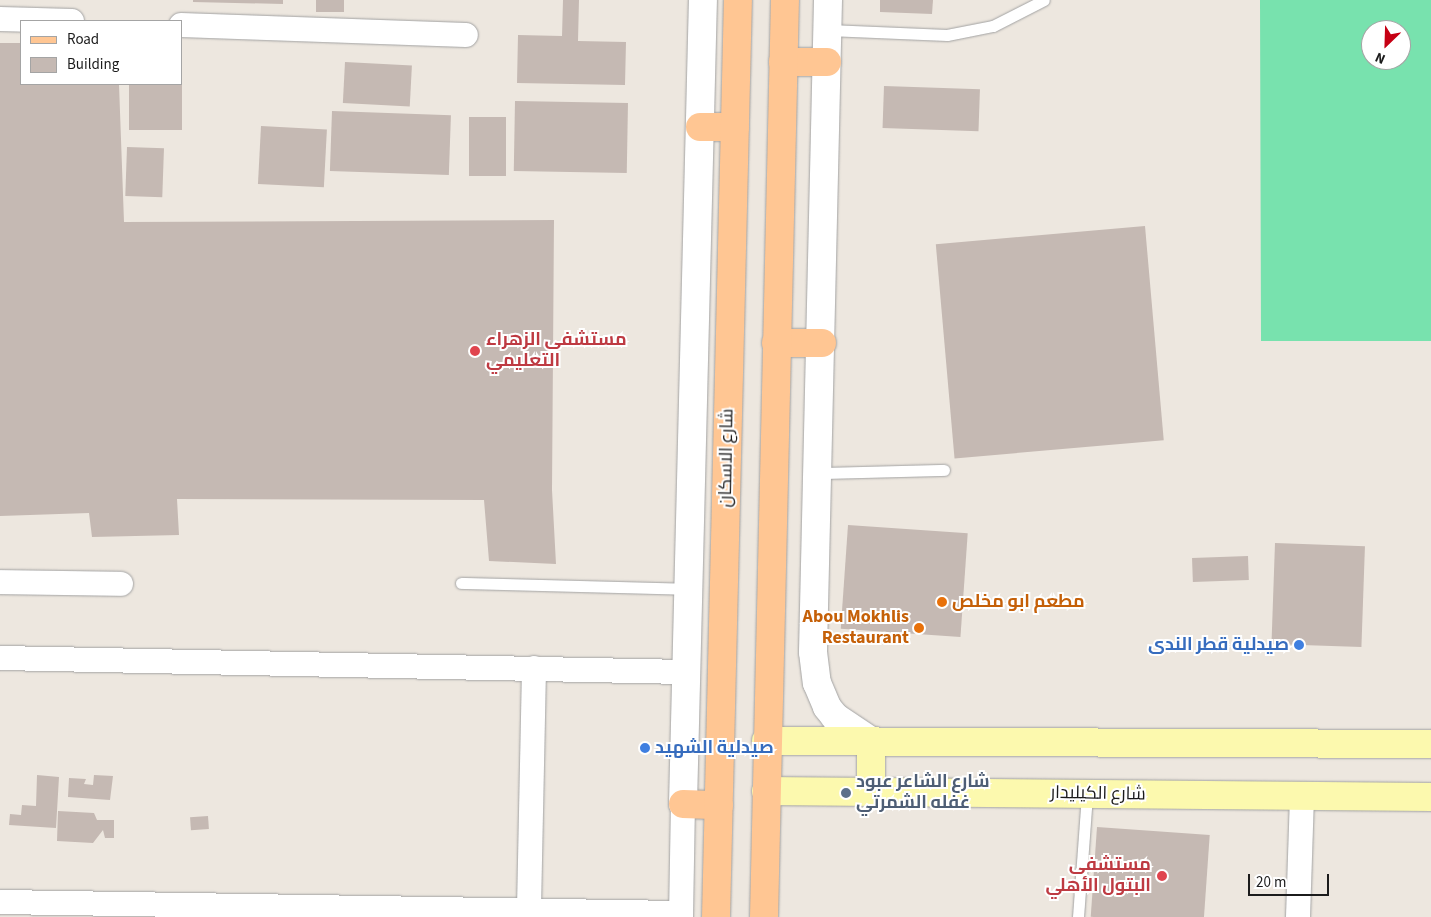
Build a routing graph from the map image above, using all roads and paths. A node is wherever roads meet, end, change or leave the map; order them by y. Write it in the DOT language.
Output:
graph roads {
  1 [pos="703,0"];
  2 [pos="738,0"];
  3 [pos="785,0"];
  4 [pos="828,0"];
  5 [pos="1044,0"];
  6 [pos="0,19"];
  7 [pos="36,20"];
  8 [pos="182,25"];
  9 [pos="828,30"];
  10 [pos="466,35"];
  11 [pos="783,62"];
  12 [pos="827,62"];
  13 [pos="700,127"];
  14 [pos="735,128"];
  15 [pos="776,343"];
  16 [pos="822,343"];
  17 [pos="944,470"];
  18 [pos="819,472"];
  19 [pos="0,582"];
  20 [pos="461,583"];
  21 [pos="121,584"];
  22 [pos="689,589"];
  23 [pos="0,658"];
  24 [pos="534,668"];
  25 [pos="687,672"];
  26 [pos="766,741"];
  27 [pos="871,741"];
  28 [pos="1431,744"];
  29 [pos="766,791"];
  30 [pos="871,791"];
  31 [pos="1087,794"];
  32 [pos="1302,796"];
  33 [pos="1431,797"];
  34 [pos="683,804"];
  35 [pos="719,805"];
  36 [pos="0,902"];
  37 [pos="528,908"];
  38 [pos="434,913"];
  39 [pos="681,915"];
  40 [pos="716,917"];
  41 [pos="764,917"];
  42 [pos="1078,917"];
  43 [pos="1298,917"];
  1 -- 13 [label="street"];
  2 -- 14 [label="main road, شارع الاسكان"];
  3 -- 11 [label="main road"];
  4 -- 9 [label="street"];
  5 -- 9 [label="lane"];
  6 -- 7 [label="street"];
  8 -- 10 [label="street"];
  9 -- 12 [label="street"];
  11 -- 12 [label="main road"];
  11 -- 15 [label="main road"];
  12 -- 16 [label="street"];
  13 -- 14 [label="main road"];
  13 -- 22 [label="street"];
  14 -- 35 [label="main road, شارع الاسكان"];
  15 -- 16 [label="main road"];
  15 -- 26 [label="main road"];
  16 -- 18 [label="street"];
  17 -- 18 [label="lane"];
  18 -- 27 [label="street"];
  19 -- 21 [label="street"];
  20 -- 22 [label="lane"];
  22 -- 25 [label="street"];
  23 -- 24 [label="street"];
  24 -- 25 [label="street"];
  24 -- 37 [label="street"];
  25 -- 34 [label="street"];
  26 -- 27 [label="main road"];
  26 -- 29 [label="main road"];
  27 -- 28 [label="main road"];
  27 -- 30 [label="main road"];
  29 -- 30 [label="main road, شارع الكيليدار"];
  29 -- 41 [label="main road"];
  30 -- 31 [label="main road, شارع الكيليدار"];
  31 -- 32 [label="main road, شارع الكيليدار"];
  31 -- 42 [label="lane"];
  32 -- 33 [label="main road, شارع الكيليدار"];
  32 -- 43 [label="street"];
  34 -- 35 [label="main road"];
  34 -- 39 [label="street"];
  35 -- 40 [label="main road, شارع الاسكان"];
  36 -- 38 [label="street"];
  37 -- 38 [label="street"];
  37 -- 39 [label="street"];
}
